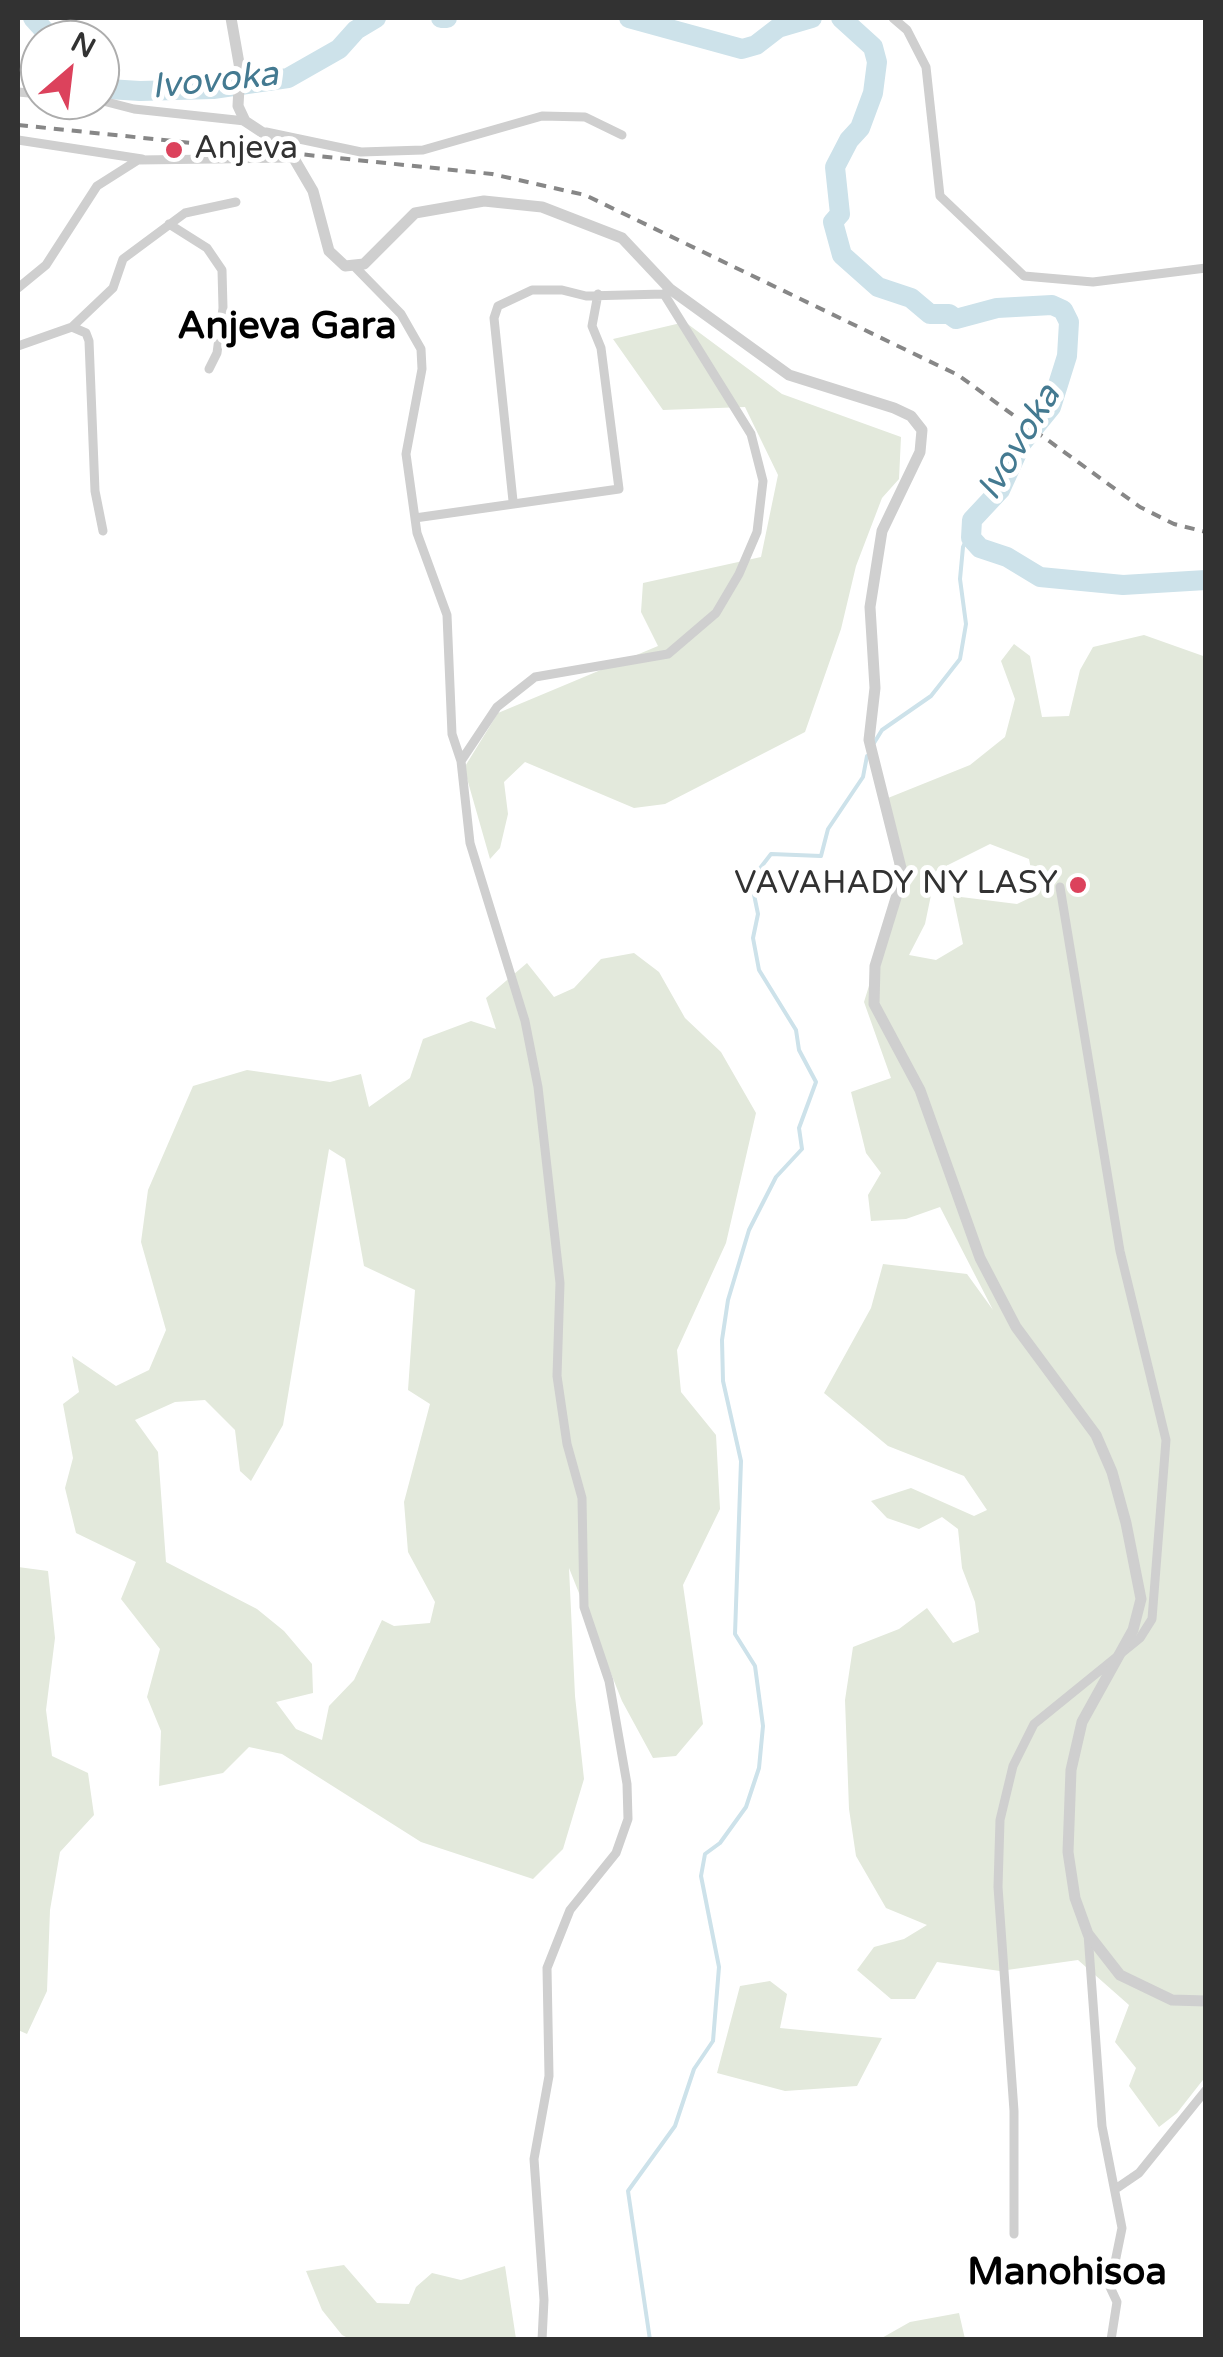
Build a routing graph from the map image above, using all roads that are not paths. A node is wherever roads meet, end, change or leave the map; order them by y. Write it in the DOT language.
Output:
graph roads {
  1 [pos="231,18"];
  2 [pos="893,18"];
  3 [pos="120,106"];
  4 [pos="245,121"];
  5 [pos="264,131"];
  6 [pos="622,135"];
  7 [pos="18,140"];
  8 [pos="293,158"];
  9 [pos="142,159"];
  10 [pos="236,202"];
  11 [pos="169,224"];
  12 [pos="356,268"];
  13 [pos="1206,268"];
  14 [pos="18,288"];
  15 [pos="667,292"];
  16 [pos="598,294"];
  17 [pos="72,327"];
  18 [pos="18,346"];
  19 [pos="209,369"];
  20 [pos="513,502"];
  21 [pos="415,518"];
  22 [pos="102,531"];
  23 [pos="461,761"];
  24 [pos="1060,886"];
  25 [pos="1120,1654"];
  26 [pos="1088,1934"];
  27 [pos="1206,2001"];
  28 [pos="1206,2090"];
  29 [pos="1117,2188"];
  30 [pos="1014,2234"];
  31 [pos="542,2340"];
  32 [pos="1112,2340"];
  1 -- 4 [label="street"];
  2 -- 13 [label="street"];
  3 -- 4 [label="street"];
  4 -- 5 [label="street"];
  5 -- 6 [label="street"];
  5 -- 8 [label="street"];
  7 -- 9 [label="street"];
  8 -- 9 [label="street"];
  8 -- 12 [label="street"];
  9 -- 14 [label="street"];
  10 -- 11 [label="street"];
  11 -- 17 [label="street"];
  11 -- 19 [label="street"];
  12 -- 15 [label="street"];
  12 -- 21 [label="street"];
  15 -- 16 [label="street"];
  15 -- 23 [label="street"];
  15 -- 25 [label="street"];
  16 -- 20 [label="street"];
  16 -- 20 [label="street"];
  17 -- 18 [label="street"];
  17 -- 22 [label="street"];
  20 -- 21 [label="street"];
  21 -- 23 [label="street"];
  23 -- 31 [label="street"];
  24 -- 25 [label="street"];
  25 -- 26 [label="street"];
  25 -- 30 [label="street"];
  26 -- 27 [label="street"];
  26 -- 29 [label="street"];
  28 -- 29 [label="street"];
  29 -- 32 [label="street"];
}
